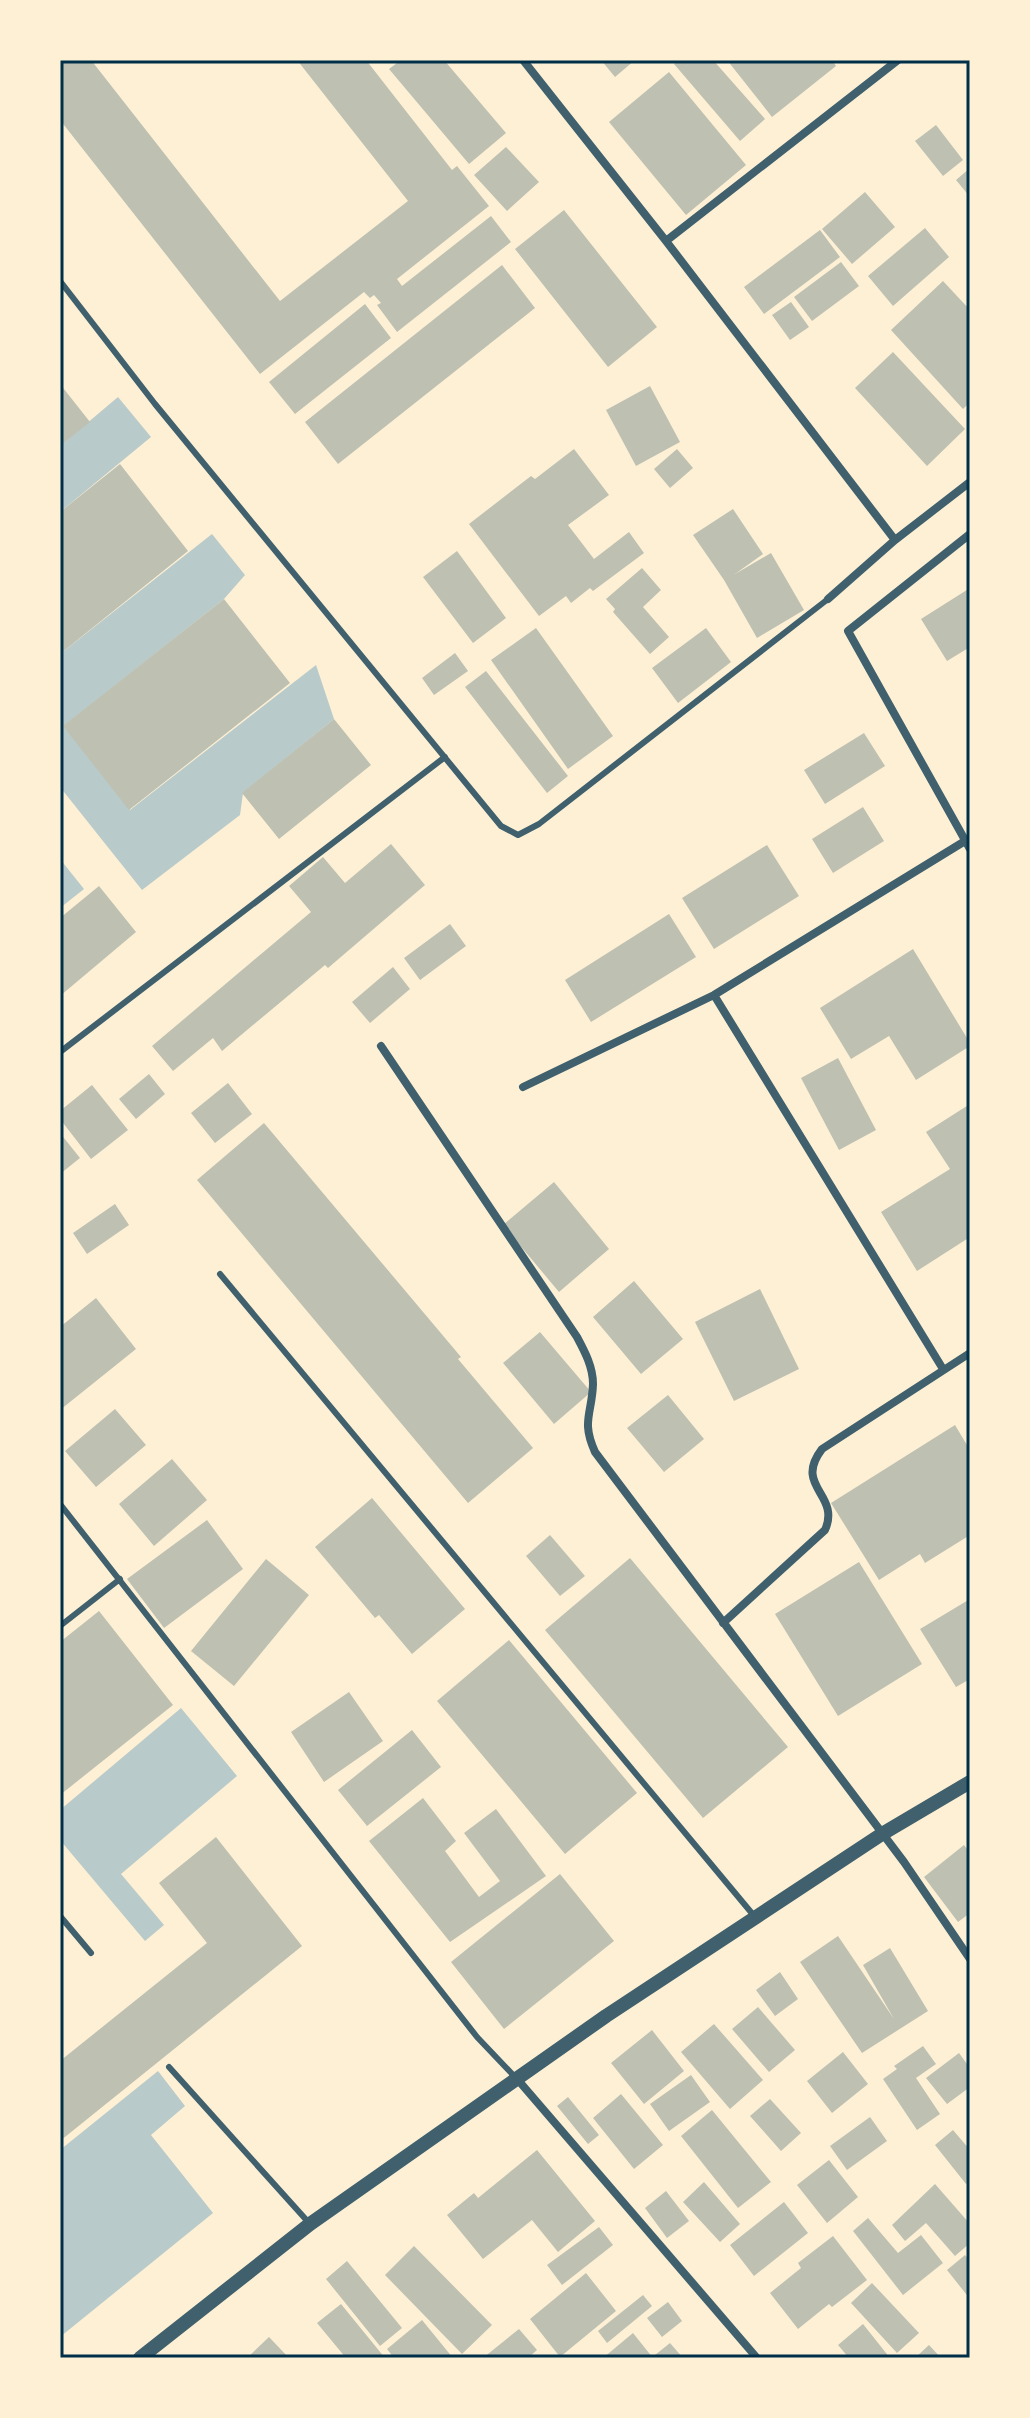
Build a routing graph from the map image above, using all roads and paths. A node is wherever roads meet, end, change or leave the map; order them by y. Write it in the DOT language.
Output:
graph roads {
  1 [pos="523,60"];
  2 [pos="898,60"];
  3 [pos="666,241"];
  4 [pos="60,281"];
  5 [pos="970,482"];
  6 [pos="970,534"];
  7 [pos="895,540"];
  8 [pos="828,599"];
  9 [pos="445,757"];
  10 [pos="968,845"];
  11 [pos="714,995"];
  12 [pos="381,1046"];
  13 [pos="60,1052"];
  14 [pos="523,1087"];
  15 [pos="220,1274"];
  16 [pos="970,1353"];
  17 [pos="943,1369"];
  18 [pos="60,1504"];
  19 [pos="120,1579"];
  20 [pos="723,1623"];
  21 [pos="60,1626"];
  22 [pos="970,1782"];
  23 [pos="882,1834"];
  24 [pos="60,1916"];
  25 [pos="755,1917"];
  26 [pos="91,1953"];
  27 [pos="970,1959"];
  28 [pos="169,2067"];
  29 [pos="518,2080"];
  30 [pos="310,2224"];
  31 [pos="140,2358"];
  32 [pos="757,2358"];
  1 -- 3 [label="street"];
  2 -- 3 [label="street"];
  3 -- 7 [label="street"];
  4 -- 9 [label="lane"];
  5 -- 7 [label="street"];
  6 -- 10 [label="street"];
  7 -- 8 [label="street"];
  8 -- 9 [label="lane"];
  9 -- 13 [label="lane"];
  10 -- 11 [label="street"];
  11 -- 14 [label="street"];
  11 -- 17 [label="street"];
  12 -- 20 [label="street"];
  15 -- 25 [label="lane"];
  16 -- 17 [label="street"];
  17 -- 20 [label="street"];
  18 -- 19 [label="lane"];
  19 -- 21 [label="lane"];
  19 -- 29 [label="lane"];
  20 -- 23 [label="street"];
  22 -- 23 [label="street"];
  23 -- 25 [label="street"];
  23 -- 27 [label="street"];
  24 -- 26 [label="lane"];
  25 -- 29 [label="street"];
  28 -- 30 [label="lane"];
  29 -- 30 [label="street"];
  29 -- 32 [label="street"];
  30 -- 31 [label="street"];
}
